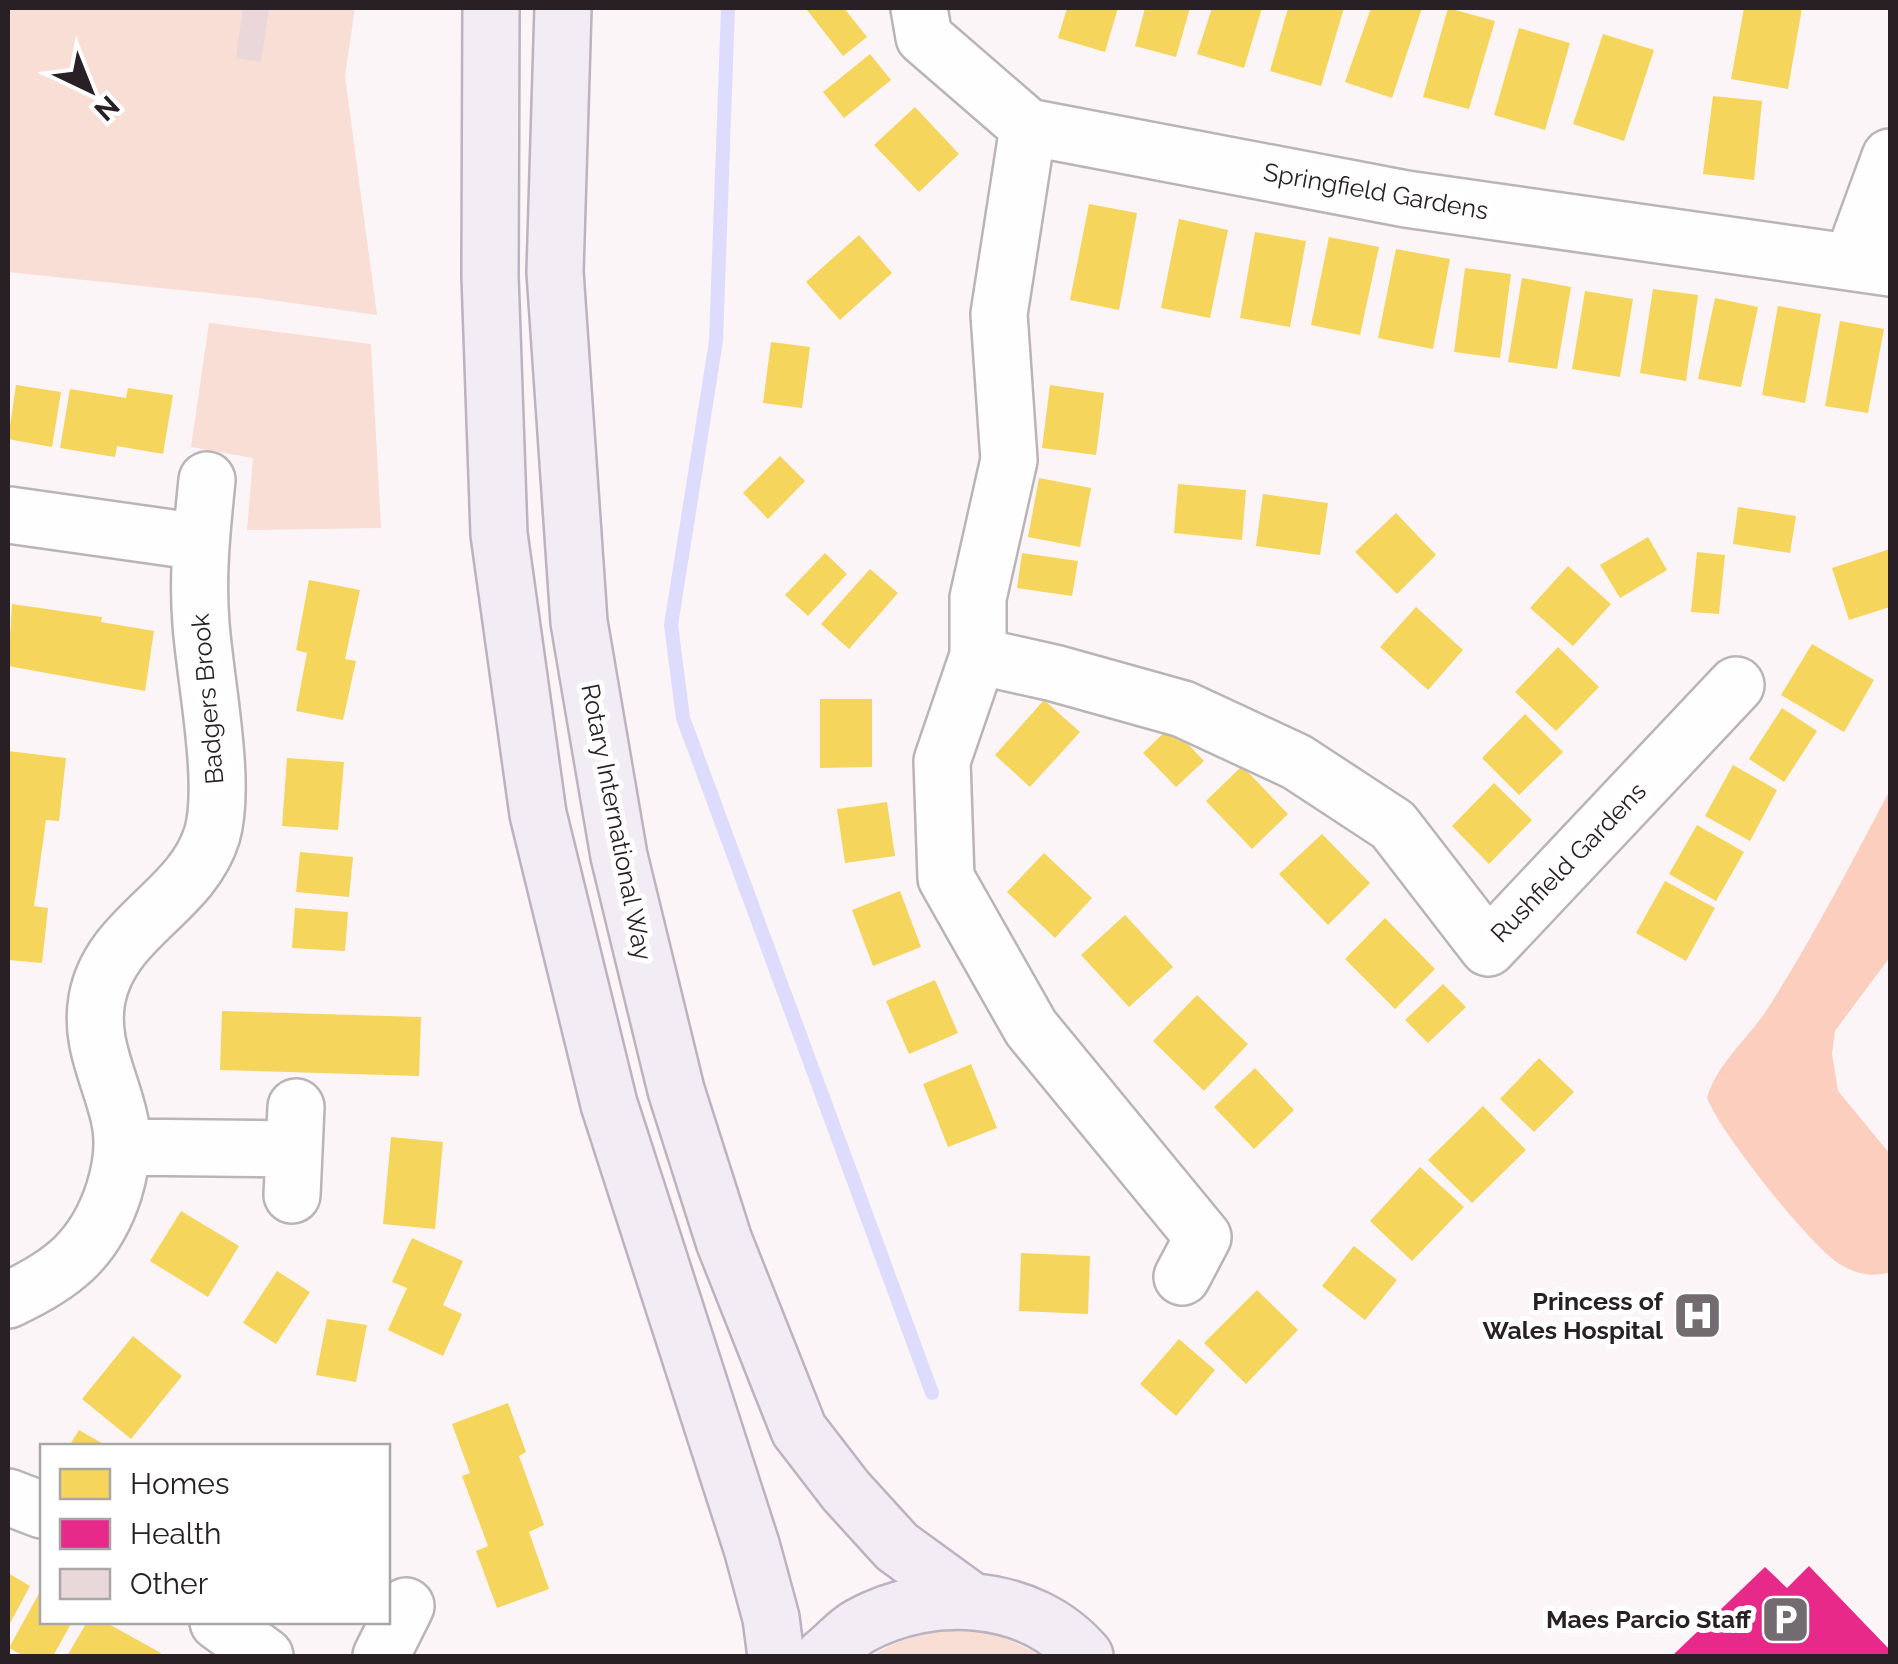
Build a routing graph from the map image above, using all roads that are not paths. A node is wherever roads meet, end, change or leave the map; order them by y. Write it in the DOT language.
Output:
graph roads {
  1 [pos="491,8"];
  2 [pos="563,8"];
  3 [pos="919,8"];
  4 [pos="1028,126"];
  5 [pos="1890,157"];
  6 [pos="1872,265"];
  7 [pos="207,480"];
  8 [pos="9,515"];
  9 [pos="200,542"];
  10 [pos="978,656"];
  11 [pos="1736,685"];
  12 [pos="122,1147"];
  13 [pos="294,1150"];
  14 [pos="1182,1277"];
  15 [pos="8,1300"];
  16 [pos="8,1497"];
  17 [pos="40,1509"];
  18 [pos="970,1600"];
  19 [pos="406,1606"];
  20 [pos="221,1624"];
  21 [pos="265,1656"];
  22 [pos="381,1656"];
  23 [pos="776,1656"];
  24 [pos="824,1656"];
  25 [pos="1085,1656"];
  1 -- 23 [label="main road"];
  2 -- 18 [label="main road, Rotary International Way"];
  3 -- 4 [label="street, Springfield Gardens"];
  4 -- 6 [label="street, Springfield Gardens"];
  4 -- 10 [label="street"];
  5 -- 6 [label="street"];
  7 -- 9 [label="street, Badgers Brook"];
  8 -- 9 [label="street"];
  9 -- 12 [label="street, Badgers Brook"];
  10 -- 11 [label="street, Rushfield Gardens"];
  10 -- 14 [label="street"];
  12 -- 13 [label="street"];
  12 -- 15 [label="street, Badgers Brook"];
  16 -- 17 [label="street"];
  18 -- 24 [label="main road"];
  18 -- 25 [label="main road"];
  19 -- 22 [label="street"];
  20 -- 21 [label="street"];
}
